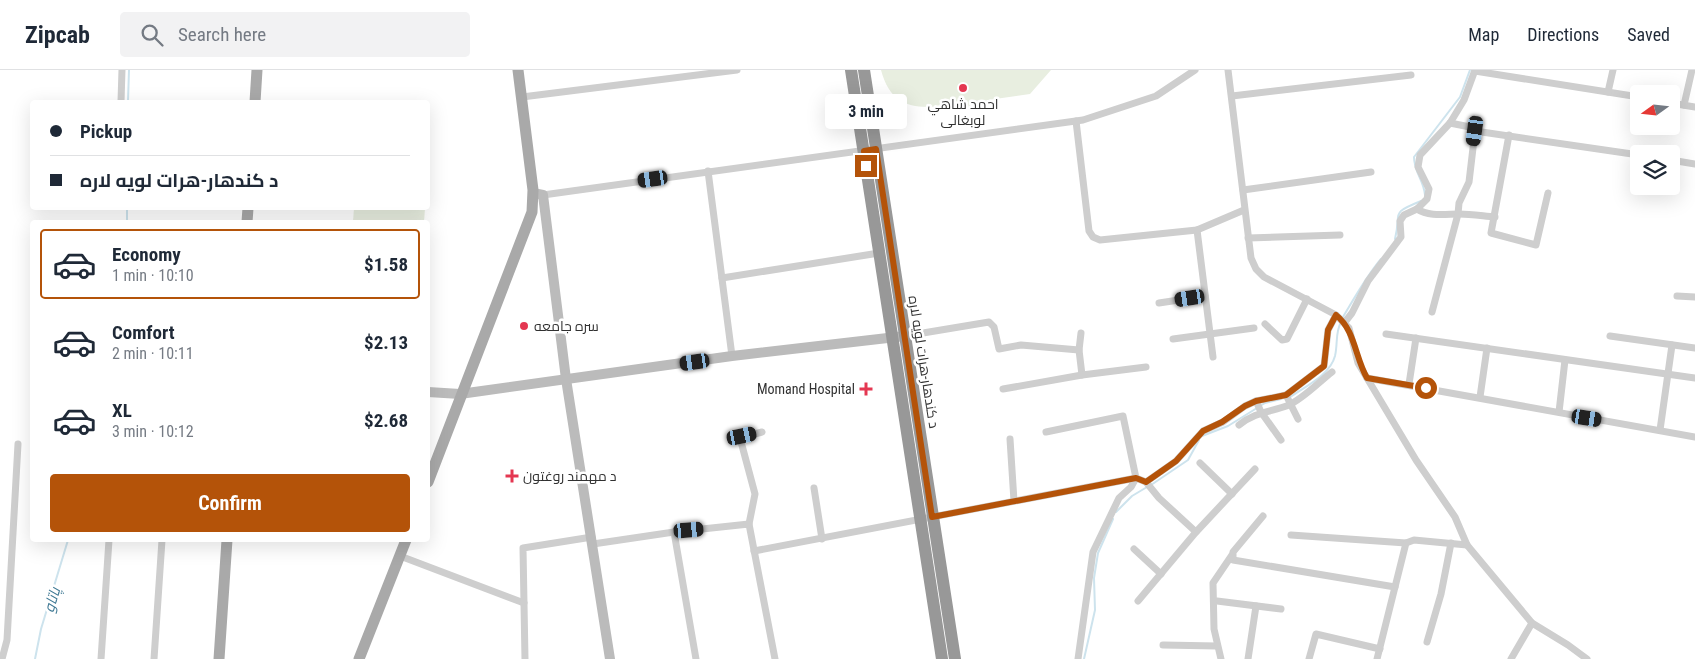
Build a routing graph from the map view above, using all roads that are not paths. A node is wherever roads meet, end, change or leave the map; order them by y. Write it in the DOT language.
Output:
graph roads {
  1 [pos="122,70"];
  2 [pos="257,70"];
  3 [pos="518,70"];
  4 [pos="737,70"];
  5 [pos="851,70"];
  6 [pos="864,70"];
  7 [pos="1195,70"];
  8 [pos="1228,70"];
  9 [pos="1475,70"];
  10 [pos="1613,70"];
  11 [pos="1692,70"];
  12 [pos="694,73"];
  13 [pos="1411,75"];
  14 [pos="1608,92"];
  15 [pos="1232,96"];
  16 [pos="1630,96"];
  17 [pos="522,97"];
  18 [pos="121,100"];
  19 [pos="255,100"];
  20 [pos="1680,104"];
  21 [pos="1684,105"];
  22 [pos="1695,106"];
  23 [pos="1076,121"];
  24 [pos="1450,123"];
  25 [pos="1475,131"];
  26 [pos="1508,135"];
  27 [pos="870,150"];
  28 [pos="1630,154"];
  29 [pos="1680,162"];
  30 [pos="1695,164"];
  31 [pos="708,171"];
  32 [pos="1371,172"];
  33 [pos="1243,190"];
  34 [pos="1548,193"];
  35 [pos="538,194"];
  36 [pos="1417,208"];
  37 [pos="1244,210"];
  38 [pos="1458,214"];
  39 [pos="1495,217"];
  40 [pos="1197,230"];
  41 [pos="1340,235"];
  42 [pos="1248,238"];
  43 [pos="880,254"];
  44 [pos="722,278"];
  45 [pos="1205,296"];
  46 [pos="1677,296"];
  47 [pos="1695,297"];
  48 [pos="1307,300"];
  49 [pos="1159,303"];
  50 [pos="1432,312"];
  51 [pos="1341,319"];
  52 [pos="1265,324"];
  53 [pos="1254,328"];
  54 [pos="1081,333"];
  55 [pos="1210,333"];
  56 [pos="1386,334"];
  57 [pos="1610,336"];
  58 [pos="899,337"];
  59 [pos="1416,338"];
  60 [pos="1173,340"];
  61 [pos="1672,345"];
  62 [pos="1487,348"];
  63 [pos="1695,348"];
  64 [pos="1079,350"];
  65 [pos="732,356"];
  66 [pos="1213,357"];
  67 [pos="1565,360"];
  68 [pos="1146,367"];
  69 [pos="1332,372"];
  70 [pos="1667,374"];
  71 [pos="1082,375"];
  72 [pos="1367,378"];
  73 [pos="1695,378"];
  74 [pos="566,379"];
  75 [pos="1409,384"];
  76 [pos="1003,389"];
  77 [pos="430,392"];
  78 [pos="460,394"];
  79 [pos="1286,395"];
  80 [pos="1480,397"];
  81 [pos="1256,401"];
  82 [pos="1290,404"];
  83 [pos="1260,412"];
  84 [pos="1559,412"];
  85 [pos="1298,420"];
  86 [pos="1240,425"];
  87 [pos="1660,430"];
  88 [pos="762,432"];
  89 [pos="1046,432"];
  90 [pos="1695,437"];
  91 [pos="1010,439"];
  92 [pos="1281,440"];
  93 [pos="18,444"];
  94 [pos="1200,463"];
  95 [pos="1255,469"];
  96 [pos="430,476"];
  97 [pos="1136,478"];
  98 [pos="1146,482"];
  99 [pos="814,488"];
  100 [pos="1232,494"];
  101 [pos="1014,501"];
  102 [pos="1263,516"];
  103 [pos="926,518"];
  104 [pos="749,524"];
  105 [pos="674,532"];
  106 [pos="1196,532"];
  107 [pos="1291,535"];
  108 [pos="822,539"];
  109 [pos="592,540"];
  110 [pos="108,542"];
  111 [pos="162,542"];
  112 [pos="227,542"];
  113 [pos="405,542"];
  114 [pos="1406,542"];
  115 [pos="1451,543"];
  116 [pos="1467,545"];
  117 [pos="1134,549"];
  118 [pos="754,551"];
  119 [pos="1232,555"];
  120 [pos="400,556"];
  121 [pos="1161,574"];
  122 [pos="1395,587"];
  123 [pos="1138,600"];
  124 [pos="1217,600"];
  125 [pos="524,603"];
  126 [pos="1256,606"];
  127 [pos="1280,609"];
  128 [pos="1532,623"];
  129 [pos="1427,642"];
  130 [pos="1162,645"];
  131 [pos="1217,646"];
  132 [pos="1380,649"];
  133 [pos="2,659"];
  134 [pos="101,659"];
  135 [pos="154,659"];
  136 [pos="219,659"];
  137 [pos="359,659"];
  138 [pos="525,659"];
  139 [pos="610,659"];
  140 [pos="696,659"];
  141 [pos="775,659"];
  142 [pos="942,659"];
  143 [pos="955,659"];
  144 [pos="1078,659"];
  145 [pos="1221,659"];
  146 [pos="1248,659"];
  147 [pos="1309,659"];
  148 [pos="1377,659"];
  149 [pos="1511,659"];
  150 [pos="1586,659"];
  1 -- 18 [label="street"];
  2 -- 19 [label="main road"];
  3 -- 17 [label="main road"];
  4 -- 12 [label="street"];
  5 -- 27 [label="highway, د کندهار-هرات لويه لاره"];
  6 -- 27 [label="highway, د کندهار-هرات لويه لاره"];
  7 -- 23 [label="street"];
  8 -- 15 [label="street"];
  9 -- 14 [label="street"];
  9 -- 24 [label="street"];
  10 -- 14 [label="street"];
  11 -- 21 [label="street"];
  12 -- 17 [label="street"];
  13 -- 15 [label="street"];
  14 -- 16 [label="street"];
  15 -- 33 [label="street"];
  17 -- 35 [label="main road"];
  20 -- 21 [label="street"];
  21 -- 22 [label="street"];
  23 -- 27 [label="street"];
  23 -- 40 [label="street"];
  24 -- 25 [label="street"];
  24 -- 36 [label="street"];
  25 -- 26 [label="street"];
  25 -- 38 [label="street"];
  26 -- 28 [label="street"];
  26 -- 39 [label="street"];
  27 -- 31 [label="street"];
  27 -- 43 [label="highway, د کندهار-هرات لويه لاره"];
  27 -- 58 [label="highway, د کندهار-هرات لويه لاره"];
  29 -- 30 [label="street"];
  31 -- 35 [label="street"];
  31 -- 44 [label="street"];
  32 -- 33 [label="street"];
  33 -- 37 [label="street"];
  34 -- 39 [label="street"];
  35 -- 74 [label="street"];
  35 -- 78 [label="main road"];
  36 -- 38 [label="street"];
  36 -- 51 [label="street"];
  37 -- 40 [label="street"];
  37 -- 42 [label="street"];
  38 -- 39 [label="street"];
  38 -- 50 [label="street"];
  40 -- 45 [label="street"];
  41 -- 42 [label="street"];
  42 -- 48 [label="street"];
  43 -- 44 [label="street"];
  43 -- 58 [label="highway, د کندهار-هرات لويه لاره"];
  44 -- 65 [label="street"];
  45 -- 49 [label="street"];
  45 -- 55 [label="street"];
  46 -- 47 [label="street"];
  48 -- 51 [label="street"];
  48 -- 52 [label="street"];
  51 -- 72 [label="street"];
  51 -- 79 [label="street"];
  53 -- 55 [label="street"];
  54 -- 64 [label="street"];
  55 -- 60 [label="street"];
  55 -- 66 [label="street"];
  56 -- 59 [label="street"];
  57 -- 61 [label="street"];
  58 -- 64 [label="street"];
  58 -- 65 [label="street"];
  58 -- 103 [label="highway, د کندهار-هرات لويه لاره"];
  59 -- 62 [label="street"];
  59 -- 75 [label="street"];
  61 -- 63 [label="street"];
  61 -- 70 [label="street"];
  62 -- 67 [label="street"];
  62 -- 80 [label="street"];
  64 -- 71 [label="street"];
  65 -- 74 [label="street"];
  67 -- 70 [label="street"];
  67 -- 84 [label="street"];
  68 -- 71 [label="street"];
  69 -- 82 [label="street"];
  70 -- 73 [label="street"];
  70 -- 87 [label="street"];
  71 -- 76 [label="street"];
  72 -- 75 [label="street"];
  72 -- 116 [label="street"];
  74 -- 78 [label="street"];
  74 -- 109 [label="street"];
  75 -- 80 [label="street"];
  77 -- 78 [label="street"];
  78 -- 96 [label="main road"];
  79 -- 81 [label="street"];
  79 -- 82 [label="street"];
  80 -- 84 [label="street"];
  81 -- 83 [label="street"];
  81 -- 98 [label="street"];
  82 -- 83 [label="street"];
  82 -- 85 [label="street"];
  83 -- 86 [label="street"];
  83 -- 92 [label="street"];
  84 -- 87 [label="street"];
  87 -- 90 [label="street"];
  88 -- 104 [label="street"];
  89 -- 97 [label="street"];
  91 -- 101 [label="street"];
  93 -- 133 [label="street"];
  94 -- 100 [label="street"];
  95 -- 100 [label="street"];
  97 -- 98 [label="street"];
  97 -- 101 [label="street"];
  97 -- 144 [label="street"];
  98 -- 106 [label="street"];
  99 -- 108 [label="street"];
  100 -- 106 [label="street"];
  101 -- 103 [label="street"];
  102 -- 119 [label="street"];
  103 -- 108 [label="street"];
  103 -- 142 [label="highway, د کندهار-هرات لويه لاره"];
  103 -- 143 [label="highway, د کندهار-هرات لويه لاره"];
  104 -- 105 [label="street"];
  104 -- 118 [label="street"];
  105 -- 109 [label="street"];
  105 -- 140 [label="street"];
  106 -- 121 [label="street"];
  107 -- 114 [label="street"];
  108 -- 118 [label="street"];
  109 -- 125 [label="street"];
  109 -- 139 [label="street"];
  110 -- 134 [label="street"];
  111 -- 135 [label="street"];
  112 -- 136 [label="main road"];
  113 -- 120 [label="main road"];
  114 -- 115 [label="street"];
  114 -- 122 [label="street"];
  115 -- 116 [label="street"];
  115 -- 129 [label="street"];
  116 -- 128 [label="street"];
  117 -- 121 [label="street"];
  118 -- 141 [label="street"];
  119 -- 122 [label="street"];
  119 -- 131 [label="street"];
  120 -- 125 [label="street"];
  120 -- 137 [label="main road"];
  121 -- 123 [label="street"];
  122 -- 132 [label="street"];
  124 -- 126 [label="street"];
  125 -- 138 [label="street"];
  126 -- 127 [label="street"];
  126 -- 146 [label="street"];
  128 -- 149 [label="street"];
  128 -- 150 [label="street"];
  130 -- 131 [label="street"];
  131 -- 145 [label="street"];
  132 -- 147 [label="street"];
  132 -- 148 [label="street"];
}
